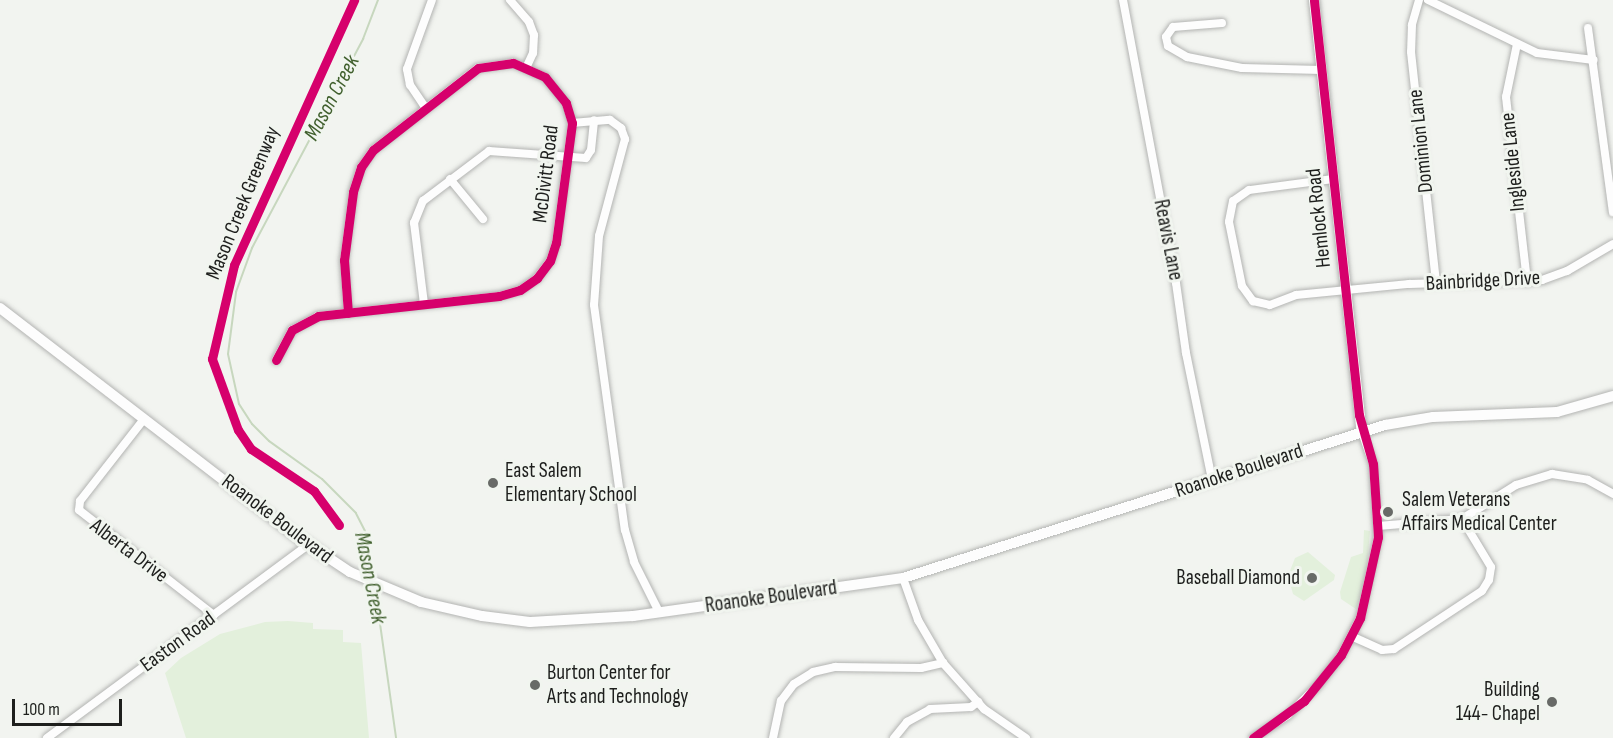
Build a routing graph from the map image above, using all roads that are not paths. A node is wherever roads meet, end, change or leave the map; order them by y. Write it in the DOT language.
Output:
graph roads {
  1 [pos="432,0"];
  2 [pos="510,0"];
  3 [pos="1123,0"];
  4 [pos="1314,0"];
  5 [pos="1419,0"];
  6 [pos="1428,0"];
  7 [pos="1222,23"];
  8 [pos="1588,28"];
  9 [pos="1517,44"];
  10 [pos="1594,60"];
  11 [pos="527,66"];
  12 [pos="1321,70"];
  13 [pos="425,107"];
  14 [pos="594,120"];
  15 [pos="572,123"];
  16 [pos="569,159"];
  17 [pos="450,179"];
  18 [pos="1333,179"];
  19 [pos="1613,212"];
  20 [pos="483,219"];
  21 [pos="1613,244"];
  22 [pos="1436,282"];
  23 [pos="1527,282"];
  24 [pos="1345,290"];
  25 [pos="424,304"];
  26 [pos="0,308"];
  27 [pos="348,313"];
  28 [pos="276,360"];
  29 [pos="1613,396"];
  30 [pos="144,419"];
  31 [pos="1362,432"];
  32 [pos="1212,480"];
  33 [pos="1613,494"];
  34 [pos="1462,519"];
  35 [pos="1378,526"];
  36 [pos="308,544"];
  37 [pos="903,578"];
  38 [pos="659,612"];
  39 [pos="214,615"];
  40 [pos="1351,636"];
  41 [pos="943,663"];
  42 [pos="978,702"];
  43 [pos="47,738"];
  44 [pos="773,738"];
  45 [pos="894,738"];
  46 [pos="1026,738"];
  47 [pos="1253,738"];
  1 -- 13 [label="street"];
  2 -- 11 [label="street"];
  3 -- 32 [label="street, Reavis Lane"];
  4 -- 12 [label="main road, Hemlock Road"];
  5 -- 22 [label="street, Dominion Lane"];
  6 -- 9 [label="street"];
  7 -- 12 [label="street"];
  8 -- 10 [label="street"];
  9 -- 10 [label="street"];
  9 -- 23 [label="street, Ingleside Lane"];
  10 -- 19 [label="street"];
  11 -- 13 [label="street"];
  11 -- 15 [label="street, McDivitt Road"];
  12 -- 18 [label="main road, Hemlock Road"];
  13 -- 27 [label="street"];
  14 -- 15 [label="street"];
  14 -- 16 [label="street"];
  14 -- 38 [label="street, McDivitt Road"];
  15 -- 16 [label="street, McDivitt Road"];
  16 -- 17 [label="street"];
  16 -- 25 [label="street, McDivitt Road"];
  17 -- 20 [label="street"];
  17 -- 25 [label="street"];
  18 -- 24 [label="main road, Hemlock Road"];
  18 -- 24 [label="street, Bainbridge Drive"];
  21 -- 23 [label="street, Bainbridge Drive"];
  22 -- 23 [label="street, Bainbridge Drive"];
  22 -- 24 [label="street, Bainbridge Drive"];
  24 -- 31 [label="main road, Hemlock Road"];
  25 -- 27 [label="street, McDivitt Road"];
  26 -- 30 [label="main road, Roanoke Boulevard"];
  27 -- 28 [label="street, McDivitt Road"];
  29 -- 31 [label="main road, Roanoke Boulevard"];
  30 -- 36 [label="main road, Roanoke Boulevard"];
  30 -- 39 [label="street, Alberta Drive"];
  31 -- 32 [label="main road, Roanoke Boulevard"];
  31 -- 35 [label="street"];
  32 -- 37 [label="main road, Roanoke Boulevard"];
  33 -- 34 [label="street"];
  34 -- 35 [label="street"];
  34 -- 40 [label="street"];
  35 -- 40 [label="street"];
  36 -- 38 [label="main road, Roanoke Boulevard"];
  36 -- 39 [label="street, Easton Road"];
  37 -- 38 [label="main road, Roanoke Boulevard"];
  37 -- 41 [label="street"];
  39 -- 43 [label="street, Easton Road"];
  40 -- 47 [label="street"];
  41 -- 42 [label="street"];
  41 -- 44 [label="street"];
  42 -- 45 [label="street"];
  42 -- 46 [label="street"];
}
